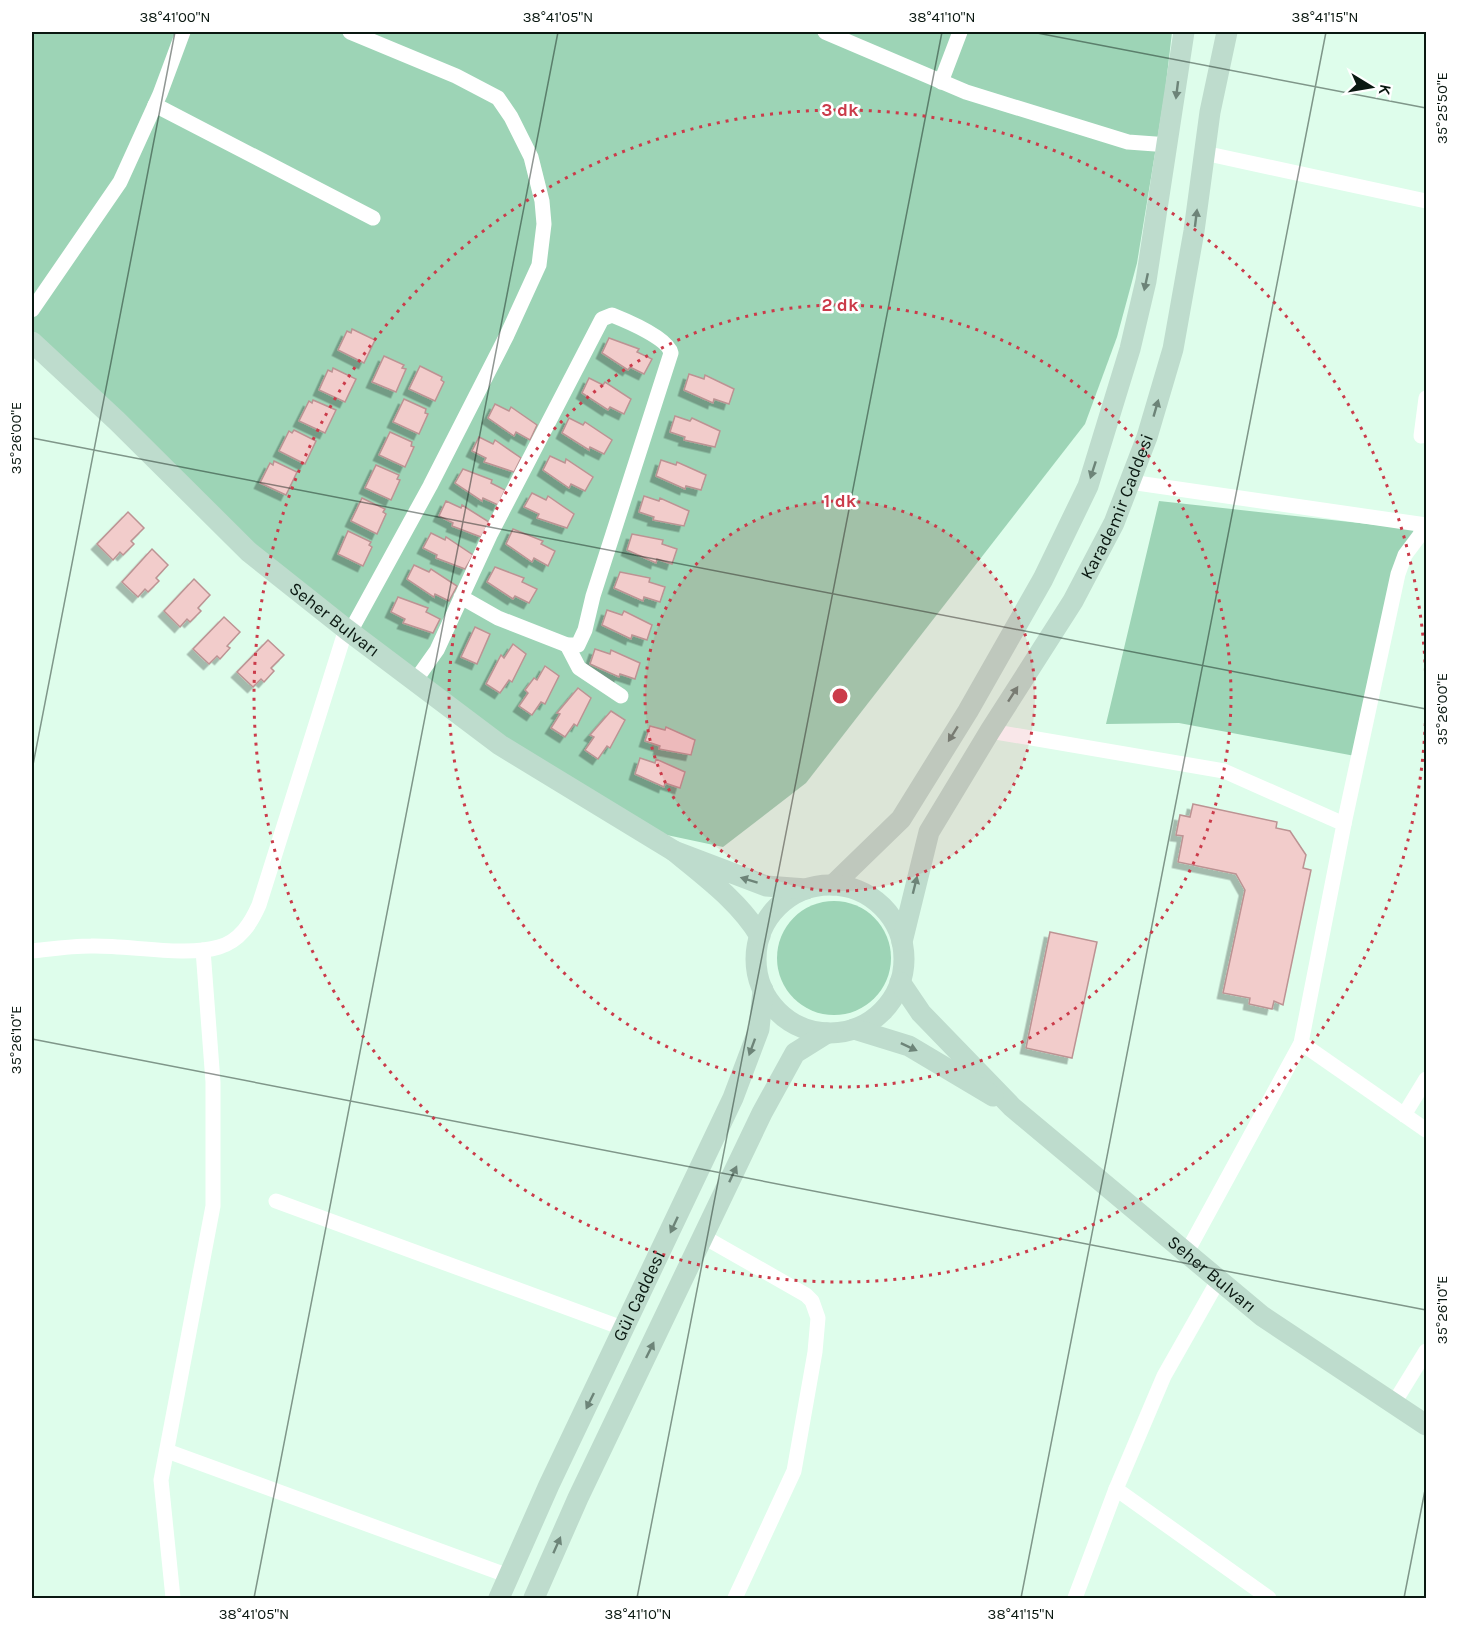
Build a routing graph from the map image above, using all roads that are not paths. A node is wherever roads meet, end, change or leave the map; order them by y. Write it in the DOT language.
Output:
graph roads {
  1 [pos="183,32"];
  2 [pos="350,32"];
  3 [pos="825,32"];
  4 [pos="960,32"];
  5 [pos="1184,32"];
  6 [pos="1227,32"];
  7 [pos="941,82"];
  8 [pos="155,105"];
  9 [pos="1169,145"];
  10 [pos="1204,153"];
  11 [pos="1426,201"];
  12 [pos="373,218"];
  13 [pos="32,310"];
  14 [pos="32,343"];
  15 [pos="1426,398"];
  16 [pos="1421,436"];
  17 [pos="1130,482"];
  18 [pos="1426,526"];
  19 [pos="461,597"];
  20 [pos="348,631"];
  21 [pos="567,645"];
  22 [pos="415,681"];
  23 [pos="621,696"];
  24 [pos="990,731"];
  25 [pos="1344,825"];
  26 [pos="674,851"];
  27 [pos="833,885"];
  28 [pos="806,889"];
  29 [pos="760,936"];
  30 [pos="902,942"];
  31 [pos="32,951"];
  32 [pos="202,951"];
  33 [pos="900,982"];
  34 [pos="763,990"];
  35 [pos="854,1029"];
  36 [pos="827,1033"];
  37 [pos="1301,1043"];
  38 [pos="1426,1079"];
  39 [pos="1012,1107"];
  40 [pos="1404,1114"];
  41 [pos="1426,1130"];
  42 [pos="276,1201"];
  43 [pos="704,1237"];
  44 [pos="1187,1252"];
  45 [pos="1219,1279"];
  46 [pos="625,1329"];
  47 [pos="1426,1351"];
  48 [pos="1394,1403"];
  49 [pos="1426,1425"];
  50 [pos="167,1451"];
  51 [pos="1116,1489"];
  52 [pos="509,1576"];
  53 [pos="1268,1598"];
  54 [pos="173,1599"];
  55 [pos="499,1599"];
  56 [pos="534,1599"];
  57 [pos="735,1599"];
  58 [pos="1075,1599"];
  1 -- 8 [label="street"];
  2 -- 20 [label="street"];
  3 -- 7 [label="street"];
  4 -- 7 [label="street"];
  5 -- 9 [label="street, Karademir Caddesi, one-way"];
  6 -- 10 [label="street, Karademir Caddesi"];
  7 -- 9 [label="street"];
  8 -- 12 [label="street"];
  8 -- 13 [label="street"];
  9 -- 27 [label="street, Karademir Caddesi, one-way"];
  10 -- 11 [label="street"];
  17 -- 10 [label="street, Karademir Caddesi, one-way"];
  14 -- 20 [label="street, Seher Bulvarı"];
  15 -- 16 [label="street"];
  17 -- 18 [label="street"];
  24 -- 17 [label="street, Karademir Caddesi, one-way"];
  18 -- 25 [label="street"];
  19 -- 21 [label="street"];
  19 -- 21 [label="street"];
  19 -- 22 [label="street"];
  20 -- 22 [label="street, Seher Bulvarı"];
  20 -- 32 [label="street"];
  21 -- 23 [label="street"];
  22 -- 26 [label="street, Seher Bulvarı"];
  24 -- 25 [label="street"];
  30 -- 24 [label="street, Karademir Caddesi, one-way"];
  25 -- 37 [label="street"];
  28 -- 26 [label="street, Seher Bulvarı, one-way"];
  26 -- 29 [label="street, Seher Bulvarı"];
  27 -- 28 [label="street"];
  27 -- 30 [label="street"];
  28 -- 29 [label="street"];
  29 -- 34 [label="street"];
  30 -- 33 [label="street"];
  31 -- 32 [label="street"];
  32 -- 50 [label="street"];
  33 -- 35 [label="street"];
  33 -- 39 [label="street, Seher Bulvarı"];
  34 -- 36 [label="street"];
  34 -- 46 [label="street, Gül Caddesi, one-way"];
  35 -- 36 [label="street"];
  35 -- 39 [label="street, Seher Bulvarı, one-way"];
  43 -- 36 [label="street, Gül Caddesi, one-way"];
  37 -- 40 [label="street"];
  37 -- 44 [label="street"];
  38 -- 40 [label="street"];
  39 -- 44 [label="street, Seher Bulvarı"];
  40 -- 41 [label="street"];
  42 -- 46 [label="street"];
  56 -- 43 [label="street, Gül Caddesi, one-way"];
  43 -- 57 [label="street"];
  44 -- 45 [label="street, Seher Bulvarı"];
  45 -- 48 [label="street, Seher Bulvarı"];
  45 -- 51 [label="street"];
  46 -- 52 [label="street, Gül Caddesi, one-way"];
  47 -- 48 [label="street"];
  48 -- 49 [label="street, Seher Bulvarı"];
  50 -- 52 [label="street"];
  50 -- 54 [label="street"];
  51 -- 53 [label="street"];
  51 -- 58 [label="street"];
  52 -- 55 [label="street, Gül Caddesi"];
}
